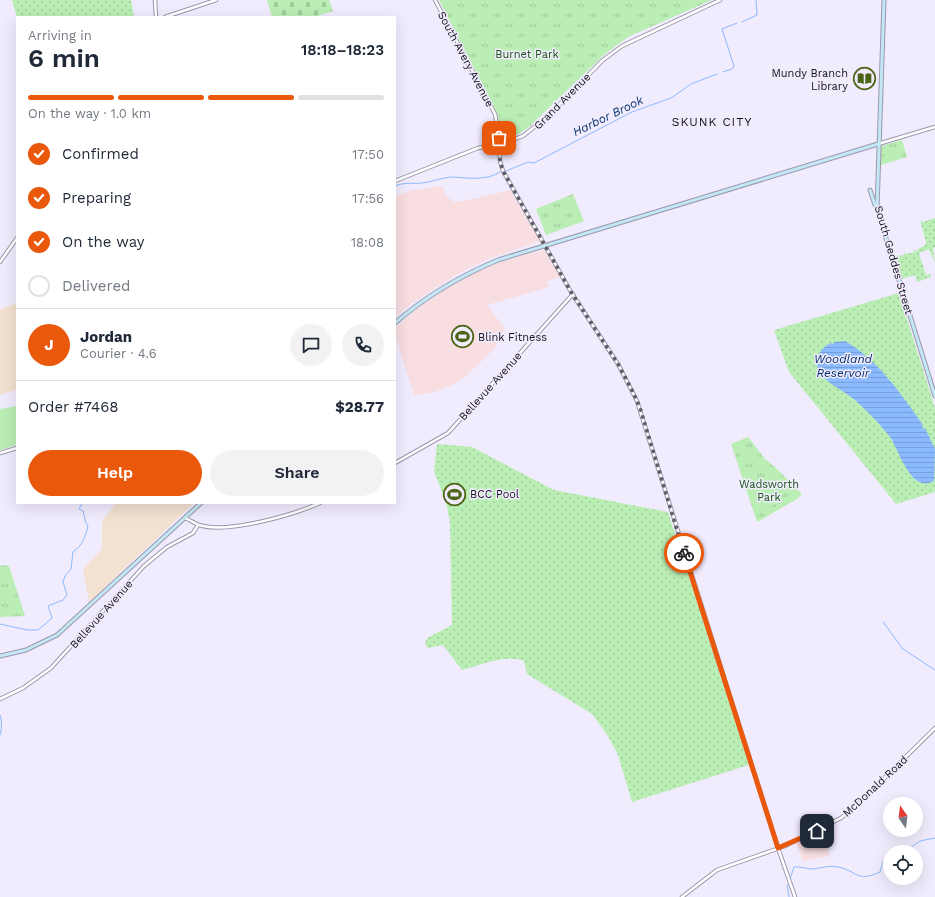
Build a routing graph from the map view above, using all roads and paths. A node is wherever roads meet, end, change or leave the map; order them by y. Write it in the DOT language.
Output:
graph roads {
  1 [pos="155,0"];
  2 [pos="216,0"];
  3 [pos="435,0"];
  4 [pos="720,0"];
  5 [pos="884,0"];
  6 [pos="156,16"];
  7 [pos="168,16"];
  8 [pos="935,127"];
  9 [pos="499,143"];
  10 [pos="878,144"];
  11 [pos="396,181"];
  12 [pos="870,190"];
  13 [pos="877,209"];
  14 [pos="16,239"];
  15 [pos="545,245"];
  16 [pos="0,262"];
  17 [pos="572,294"];
  18 [pos="396,322"];
  19 [pos="935,396"];
  20 [pos="16,448"];
  21 [pos="0,453"];
  22 [pos="396,463"];
  23 [pos="200,504"];
  24 [pos="317,504"];
  25 [pos="185,518"];
  26 [pos="198,525"];
  27 [pos="0,656"];
  28 [pos="0,699"];
  29 [pos="935,728"];
  30 [pos="778,848"];
  31 [pos="682,897"];
  32 [pos="794,897"];
  1 -- 6 [label="street"];
  2 -- 7 [label="street"];
  3 -- 9 [label="street, South Avery Avenue"];
  4 -- 9 [label="street, Grand Avenue"];
  5 -- 10 [label="main road, South Geddes Street"];
  8 -- 10 [label="street"];
  9 -- 11 [label="street, Grand Avenue"];
  9 -- 15 [label="street, South Avery Avenue"];
  10 -- 13 [label="main road, South Geddes Street"];
  10 -- 15 [label="main road"];
  12 -- 13 [label="main road"];
  13 -- 19 [label="main road, South Geddes Street"];
  14 -- 16 [label="street"];
  15 -- 17 [label="street, South Avery Avenue"];
  15 -- 18 [label="main road"];
  17 -- 22 [label="street, Bellevue Avenue"];
  17 -- 30 [label="street, South Avery Avenue"];
  20 -- 21 [label="street"];
  23 -- 25 [label="main road"];
  24 -- 26 [label="street"];
  25 -- 26 [label="street"];
  25 -- 27 [label="main road"];
  26 -- 28 [label="street, Bellevue Avenue"];
  29 -- 30 [label="street, McDonald Road"];
  30 -- 31 [label="street, McDonald Road"];
  30 -- 32 [label="street, South Avery Avenue"];
}
